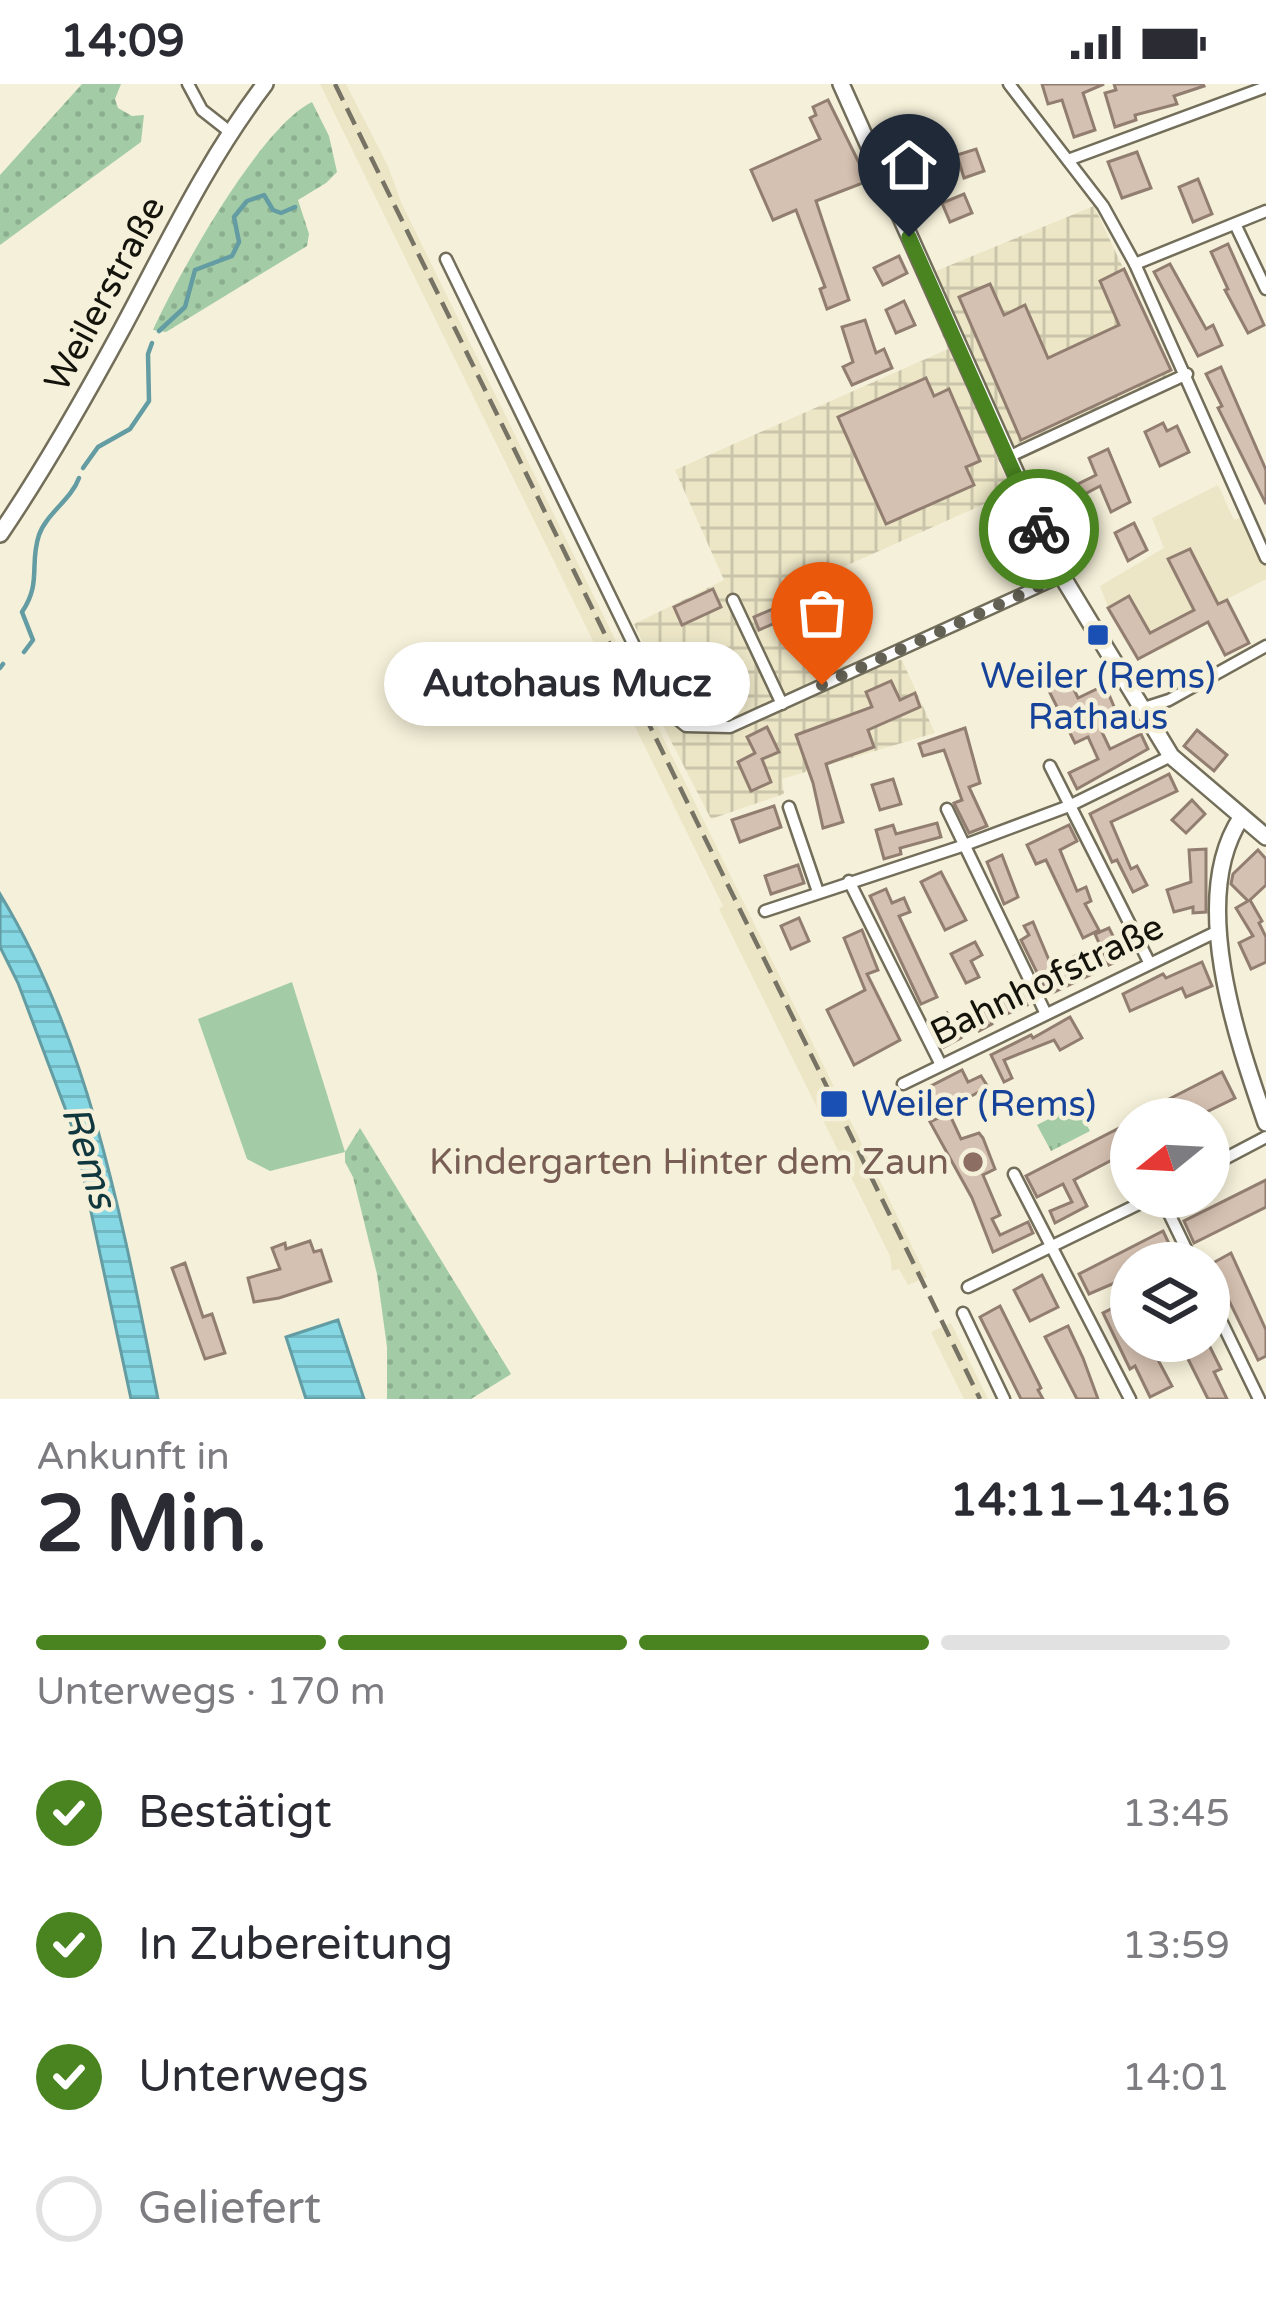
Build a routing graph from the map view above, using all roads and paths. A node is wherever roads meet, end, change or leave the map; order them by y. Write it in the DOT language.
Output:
graph roads {
  1 [pos="188,84"];
  2 [pos="841,84"];
  3 [pos="1010,84"];
  4 [pos="1266,87"];
  5 [pos="262,88"];
  6 [pos="230,132"];
  7 [pos="1068,160"];
  8 [pos="1266,211"];
  9 [pos="1235,224"];
  10 [pos="446,259"];
  11 [pos="1135,264"];
  12 [pos="1266,290"];
  13 [pos="1187,374"];
  14 [pos="1006,458"];
  15 [pos="0,534"];
  16 [pos="1266,558"];
  17 [pos="1062,576"];
  18 [pos="733,599"];
  19 [pos="1266,646"];
  20 [pos="782,704"];
  21 [pos="1141,710"];
  22 [pos="1171,757"];
  23 [pos="1050,766"];
  24 [pos="1069,806"];
  25 [pos="789,808"];
  26 [pos="947,809"];
  27 [pos="1241,818"];
  28 [pos="1266,837"];
  29 [pos="962,846"];
  30 [pos="849,881"];
  31 [pos="818,892"];
  32 [pos="765,910"];
  33 [pos="1218,931"];
  34 [pos="1149,962"];
  35 [pos="1046,1014"];
  36 [pos="941,1065"];
  37 [pos="903,1084"];
  38 [pos="1266,1123"];
  39 [pos="1266,1137"];
  40 [pos="1230,1156"];
  41 [pos="1014,1174"];
  42 [pos="1111,1218"];
  43 [pos="1051,1245"];
  44 [pos="968,1287"];
  45 [pos="963,1313"];
  46 [pos="1230,1339"];
  47 [pos="1004,1399"];
  48 [pos="1130,1399"];
  49 [pos="1259,1399"];
  1 -- 6 [label="street"];
  2 -- 14 [label="street"];
  3 -- 7 [label="street"];
  4 -- 7 [label="street"];
  5 -- 6 [label="street, Weilerstraße"];
  6 -- 15 [label="street, Weilerstraße"];
  7 -- 11 [label="street"];
  8 -- 9 [label="street"];
  9 -- 11 [label="street"];
  9 -- 12 [label="street"];
  10 -- 20 [label="street"];
  11 -- 13 [label="street"];
  13 -- 14 [label="street"];
  13 -- 16 [label="street"];
  14 -- 17 [label="street"];
  17 -- 20 [label="street"];
  17 -- 21 [label="street"];
  18 -- 20 [label="street"];
  19 -- 21 [label="street"];
  21 -- 22 [label="street"];
  22 -- 24 [label="street"];
  22 -- 27 [label="street"];
  23 -- 24 [label="street"];
  24 -- 29 [label="street"];
  24 -- 34 [label="street"];
  25 -- 31 [label="street"];
  26 -- 29 [label="street"];
  27 -- 28 [label="street"];
  27 -- 33 [label="street"];
  29 -- 30 [label="street"];
  29 -- 35 [label="street"];
  30 -- 31 [label="street"];
  30 -- 36 [label="street"];
  31 -- 32 [label="street"];
  33 -- 34 [label="street, Bahnhofstraße"];
  33 -- 38 [label="street"];
  34 -- 35 [label="street, Bahnhofstraße"];
  35 -- 36 [label="street, Bahnhofstraße"];
  36 -- 37 [label="street, Bahnhofstraße"];
  39 -- 40 [label="street"];
  41 -- 43 [label="street"];
  42 -- 43 [label="street"];
  43 -- 44 [label="street"];
  43 -- 48 [label="street"];
  45 -- 47 [label="street"];
  46 -- 49 [label="street"];
}
